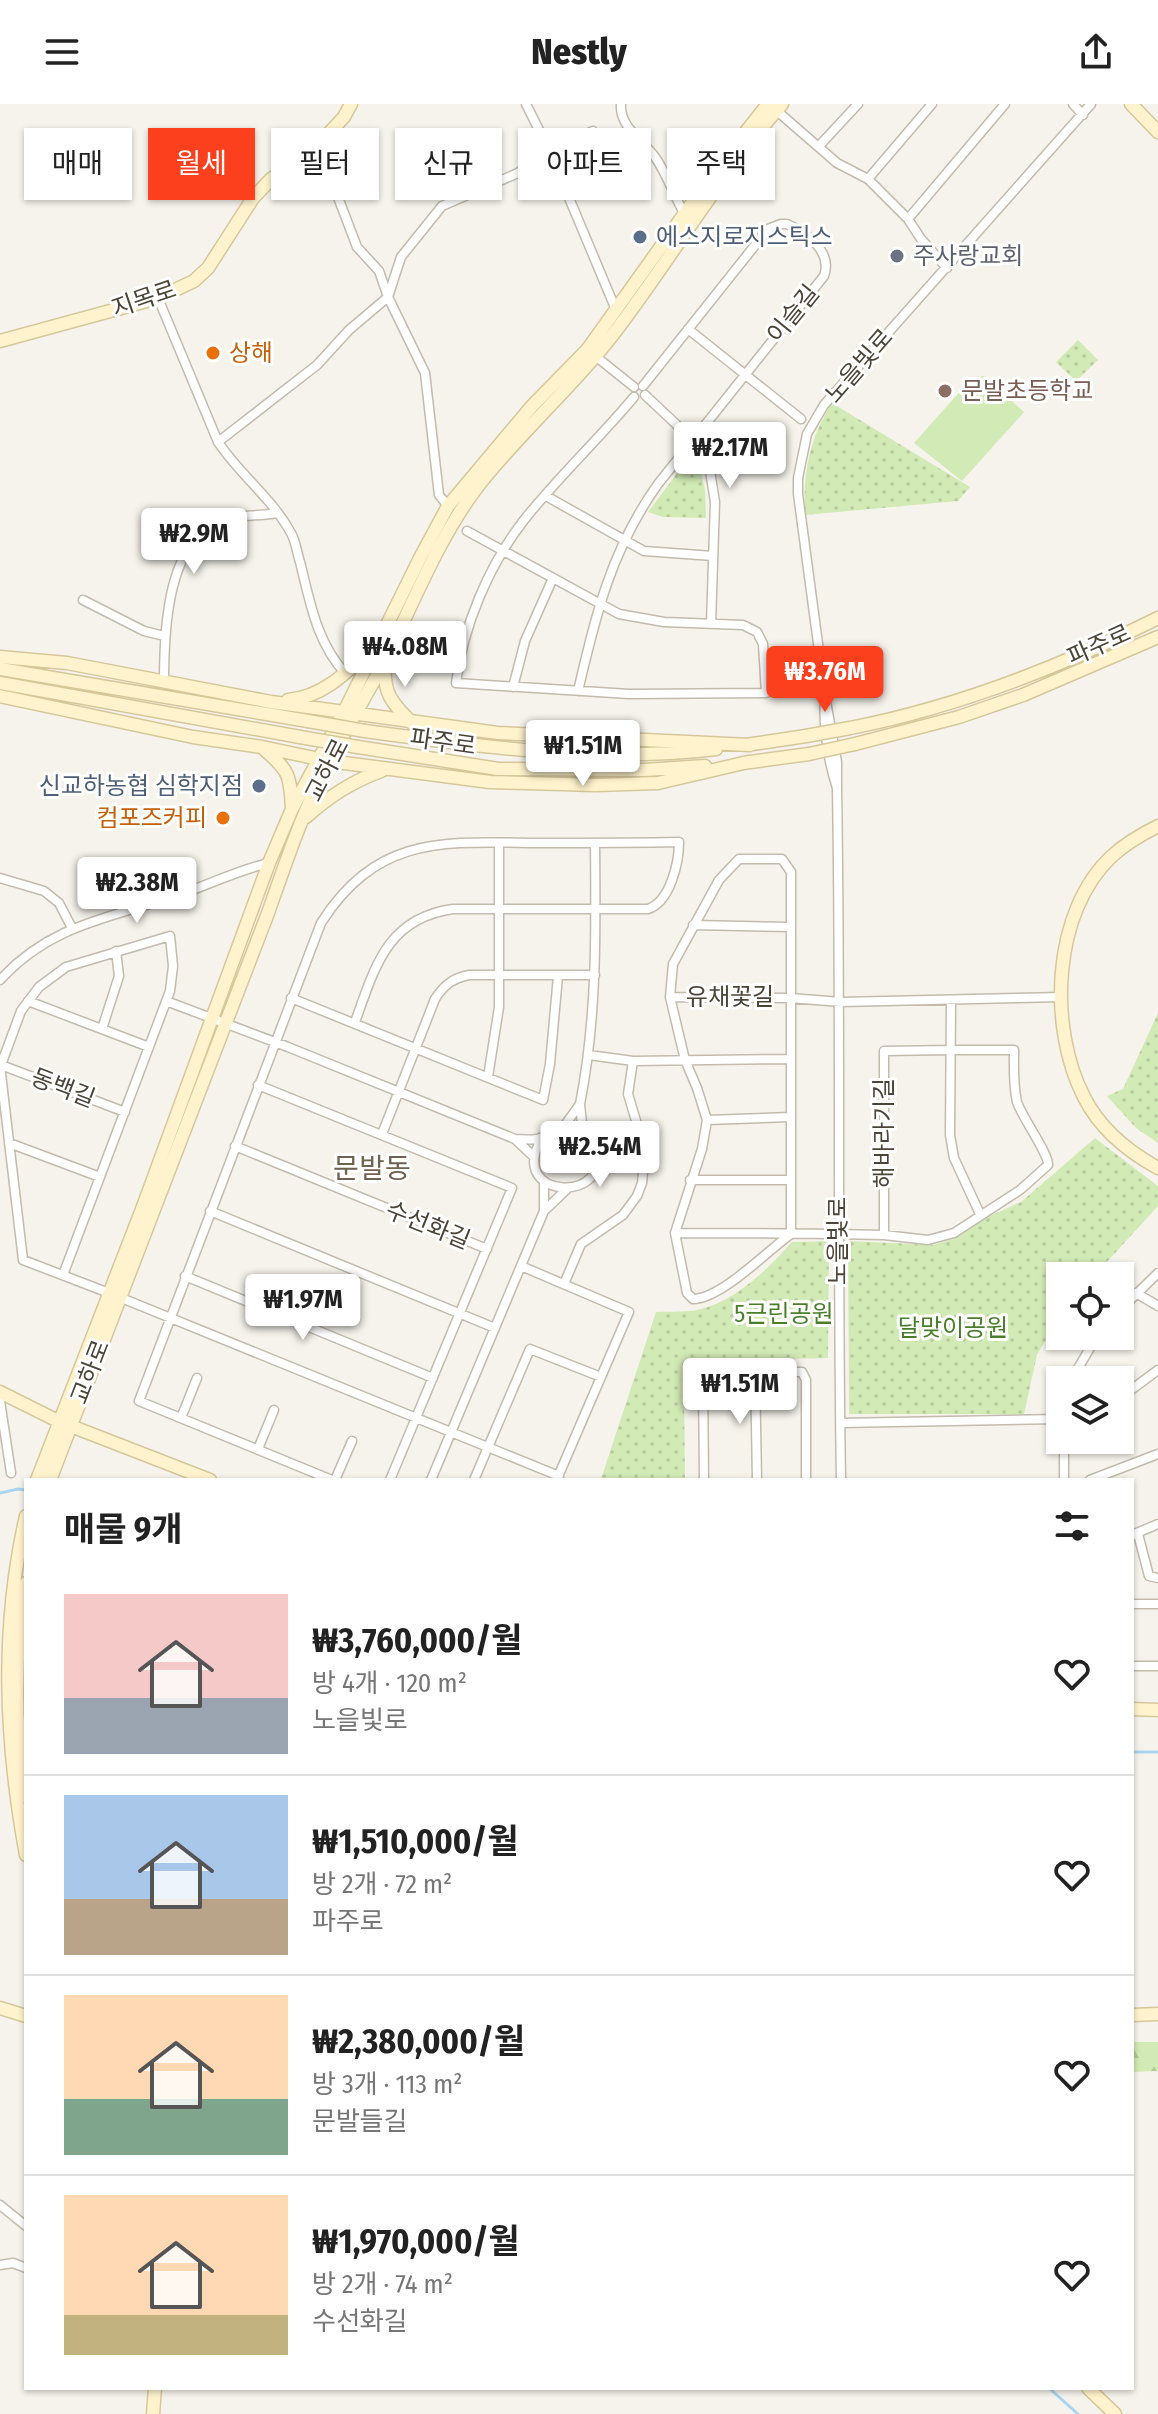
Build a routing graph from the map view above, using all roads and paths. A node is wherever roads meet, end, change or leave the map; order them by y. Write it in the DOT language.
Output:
graph roads {
  1 [pos="351,104"];
  2 [pos="526,104"];
  3 [pos="621,104"];
  4 [pos="858,104"];
  5 [pos="932,104"];
  6 [pos="1005,104"];
  7 [pos="1073,104"];
  8 [pos="1091,104"];
  9 [pos="1131,104"];
  10 [pos="776,106"];
  11 [pos="1083,115"];
  12 [pos="334,128"];
  13 [pos="538,128"];
  14 [pos="1158,132"];
  15 [pos="819,146"];
  16 [pos="518,173"];
  17 [pos="271,179"];
  18 [pos="868,179"];
  19 [pos="339,200"];
  20 [pos="570,200"];
  21 [pos="685,215"];
  22 [pos="908,219"];
  23 [pos="947,268"];
  24 [pos="388,297"];
  25 [pos="158,298"];
  26 [pos="616,310"];
  27 [pos="688,329"];
  28 [pos="0,341"];
  29 [pos="591,354"];
  30 [pos="745,375"];
  31 [pos="639,391"];
  32 [pos="801,419"];
  33 [pos="693,440"];
  34 [pos="218,442"];
  35 [pos="546,496"];
  36 [pos="448,506"];
  37 [pos="277,513"];
  38 [pos="467,531"];
  39 [pos="622,541"];
  40 [pos="503,551"];
  41 [pos="713,556"];
  42 [pos="553,578"];
  43 [pos="83,600"];
  44 [pos="598,603"];
  45 [pos="1158,618"];
  46 [pos="711,624"];
  47 [pos="164,636"];
  48 [pos="1158,637"];
  49 [pos="380,640"];
  50 [pos="0,657"];
  51 [pos="385,659"];
  52 [pos="0,669"];
  53 [pos="346,674"];
  54 [pos="164,682"];
  55 [pos="0,683"];
  56 [pos="513,687"];
  57 [pos="578,691"];
  58 [pos="0,696"];
  59 [pos="271,702"];
  60 [pos="351,713"];
  61 [pos="412,723"];
  62 [pos="750,745"];
  63 [pos="262,747"];
  64 [pos="323,760"];
  65 [pos="748,762"];
  66 [pos="386,769"];
  67 [pos="292,809"];
  68 [pos="301,822"];
  69 [pos="1158,826"];
  70 [pos="499,843"];
  71 [pos="595,843"];
  72 [pos="269,863"];
  73 [pos="0,878"];
  74 [pos="499,909"];
  75 [pos="596,909"];
  76 [pos="693,925"];
  77 [pos="791,927"];
  78 [pos="72,928"];
  79 [pos="116,951"];
  80 [pos="499,975"];
  81 [pos="595,975"];
  82 [pos="558,976"];
  83 [pos="0,980"];
  84 [pos="670,997"];
  85 [pos="1061,997"];
  86 [pos="291,998"];
  87 [pos="790,998"];
  88 [pos="28,1001"];
  89 [pos="166,1001"];
  90 [pos="951,1001"];
  91 [pos="841,1002"];
  92 [pos="219,1022"];
  93 [pos="355,1022"];
  94 [pos="102,1029"];
  95 [pos="275,1042"];
  96 [pos="149,1047"];
  97 [pos="416,1048"];
  98 [pos="951,1050"];
  99 [pos="589,1055"];
  100 [pos="790,1059"];
  101 [pos="685,1060"];
  102 [pos="633,1061"];
  103 [pos="1,1065"];
  104 [pos="488,1077"];
  105 [pos="258,1085"];
  106 [pos="398,1092"];
  107 [pos="580,1104"];
  108 [pos="125,1112"];
  109 [pos="790,1117"];
  110 [pos="707,1120"];
  111 [pos="563,1128"];
  112 [pos="382,1134"];
  113 [pos="583,1134"];
  114 [pos="542,1138"];
  115 [pos="515,1139"];
  116 [pos="9,1143"];
  117 [pos="235,1146"];
  118 [pos="534,1157"];
  119 [pos="1158,1168"];
  120 [pos="100,1177"];
  121 [pos="690,1180"];
  122 [pos="791,1180"];
  123 [pos="544,1181"];
  124 [pos="567,1189"];
  125 [pos="210,1211"];
  126 [pos="544,1211"];
  127 [pos="980,1214"];
  128 [pos="675,1233"];
  129 [pos="791,1234"];
  130 [pos="837,1234"];
  131 [pos="884,1235"];
  132 [pos="487,1249"];
  133 [pos="521,1266"];
  134 [pos="1158,1273"];
  135 [pos="63,1275"];
  136 [pos="185,1276"];
  137 [pos="564,1284"];
  138 [pos="1136,1293"];
  139 [pos="114,1295"];
  140 [pos="1158,1306"];
  141 [pos="460,1313"];
  142 [pos="170,1317"];
  143 [pos="495,1328"];
  144 [pos="1158,1370"];
  145 [pos="755,1372"];
  146 [pos="601,1377"];
  147 [pos="197,1378"];
  148 [pos="433,1378"];
  149 [pos="1134,1388"];
  150 [pos="0,1392"];
  151 [pos="0,1401"];
  152 [pos="274,1410"];
  153 [pos="181,1418"];
  154 [pos="416,1418"];
  155 [pos="1046,1419"];
  156 [pos="64,1422"];
  157 [pos="840,1423"];
  158 [pos="451,1433"];
  159 [pos="352,1441"];
  160 [pos="487,1447"];
  161 [pos="258,1449"];
  162 [pos="1064,1454"];
  163 [pos="1158,1454"];
  164 [pos="11,1473"];
  165 [pos="44,1476"];
  166 [pos="205,1478"];
  167 [pos="329,1478"];
  168 [pos="335,1478"];
  169 [pos="391,1478"];
  170 [pos="432,1478"];
  171 [pos="475,1478"];
  172 [pos="558,1478"];
  173 [pos="704,1478"];
  174 [pos="757,1478"];
  175 [pos="806,1478"];
  176 [pos="841,1478"];
  177 [pos="1064,1478"];
  178 [pos="1095,1478"];
  179 [pos="1158,1524"];
  180 [pos="24,1528"];
  181 [pos="1135,1534"];
  182 [pos="1158,1578"];
  183 [pos="1134,1604"];
  184 [pos="1158,1604"];
  185 [pos="24,1605"];
  186 [pos="1134,1666"];
  187 [pos="1158,1666"];
  188 [pos="1134,1709"];
  189 [pos="1158,1710"];
  190 [pos="24,1775"];
  191 [pos="24,1844"];
  192 [pos="0,2008"];
  193 [pos="1158,2014"];
  194 [pos="24,2015"];
  195 [pos="1134,2015"];
  196 [pos="0,2205"];
  197 [pos="24,2224"];
  198 [pos="0,2265"];
  199 [pos="24,2267"];
  200 [pos="155,2390"];
  201 [pos="1090,2390"];
  202 [pos="153,2414"];
  203 [pos="1115,2414"];
  1 -- 12 [label="street, 지목로"];
  2 -- 13 [label="street"];
  3 -- 21 [label="street"];
  4 -- 15 [label="street"];
  5 -- 18 [label="street"];
  6 -- 22 [label="street"];
  7 -- 11 [label="street"];
  8 -- 11 [label="street, 노을빛로"];
  9 -- 14 [label="street"];
  10 -- 15 [label="street"];
  10 -- 21 [label="street, 교하로"];
  10 -- 29 [label="street, 교하로"];
  11 -- 23 [label="street, 노을빛로"];
  15 -- 18 [label="street"];
  16 -- 24 [label="street"];
  17 -- 25 [label="street, 지목로"];
  18 -- 22 [label="street"];
  19 -- 24 [label="street"];
  20 -- 26 [label="street"];
  21 -- 26 [label="street, 교하로"];
  22 -- 23 [label="street"];
  23 -- 91 [label="street, 노을빛로"];
  24 -- 34 [label="street"];
  24 -- 36 [label="street"];
  25 -- 28 [label="street, 지목로"];
  25 -- 34 [label="street"];
  26 -- 29 [label="street, 교하로"];
  27 -- 30 [label="street"];
  27 -- 30 [label="street, 이슬길"];
  27 -- 31 [label="street, 이슬길"];
  29 -- 31 [label="street"];
  29 -- 36 [label="street, 교하로"];
  29 -- 51 [label="street, 교하로"];
  30 -- 32 [label="street"];
  30 -- 33 [label="street, 이슬길"];
  31 -- 33 [label="street"];
  31 -- 35 [label="street, 이슬길"];
  33 -- 39 [label="street, 이슬길"];
  33 -- 41 [label="street"];
  34 -- 37 [label="street"];
  35 -- 39 [label="street"];
  35 -- 40 [label="street, 이슬길"];
  36 -- 49 [label="street, 교하로"];
  37 -- 47 [label="street"];
  37 -- 53 [label="street"];
  38 -- 40 [label="street, 이슬길"];
  39 -- 41 [label="street"];
  39 -- 44 [label="street, 이슬길"];
  40 -- 42 [label="street, 이슬길"];
  40 -- 56 [label="street, 이슬길"];
  41 -- 46 [label="street"];
  42 -- 44 [label="street, 이슬길"];
  42 -- 56 [label="street"];
  43 -- 47 [label="street"];
  44 -- 46 [label="street, 이슬길"];
  44 -- 57 [label="street, 이슬길"];
  45 -- 62 [label="street, 파주로, bridge"];
  46 -- 57 [label="street, 이슬길"];
  47 -- 54 [label="street"];
  48 -- 65 [label="street, 파주로, bridge"];
  49 -- 53 [label="street"];
  49 -- 60 [label="street, 교하로"];
  50 -- 54 [label="street"];
  51 -- 60 [label="street, 교하로"];
  51 -- 61 [label="street"];
  52 -- 62 [label="street, 파주로, bridge"];
  53 -- 59 [label="street"];
  54 -- 59 [label="street"];
  55 -- 65 [label="street, 파주로, bridge"];
  56 -- 57 [label="street, 이슬길"];
  58 -- 63 [label="street"];
  59 -- 60 [label="street"];
  60 -- 61 [label="street"];
  60 -- 64 [label="street, 교하로"];
  61 -- 62 [label="street"];
  63 -- 64 [label="street"];
  63 -- 67 [label="street"];
  64 -- 66 [label="street"];
  64 -- 67 [label="street, 교하로"];
  64 -- 68 [label="street, 교하로"];
  65 -- 66 [label="street"];
  66 -- 68 [label="street"];
  67 -- 72 [label="street, 교하로"];
  68 -- 92 [label="street, 교하로"];
  69 -- 85 [label="street"];
  70 -- 71 [label="street"];
  70 -- 74 [label="street"];
  70 -- 86 [label="street"];
  71 -- 75 [label="street"];
  71 -- 75 [label="street"];
  72 -- 78 [label="street"];
  72 -- 92 [label="street, 교하로"];
  73 -- 78 [label="street"];
  74 -- 75 [label="street"];
  74 -- 80 [label="street"];
  74 -- 93 [label="street"];
  75 -- 81 [label="street"];
  76 -- 77 [label="street"];
  76 -- 77 [label="street, 유채꽃길"];
  76 -- 84 [label="street, 유채꽃길"];
  77 -- 87 [label="street, 유채꽃길"];
  78 -- 83 [label="street"];
  79 -- 88 [label="street, 동백길"];
  79 -- 89 [label="street, 동백길"];
  79 -- 94 [label="street"];
  80 -- 82 [label="street"];
  80 -- 97 [label="street"];
  80 -- 104 [label="street"];
  81 -- 82 [label="street"];
  81 -- 99 [label="street"];
  82 -- 104 [label="street"];
  84 -- 87 [label="street, 유채꽃길"];
  84 -- 101 [label="street, 유채꽃길"];
  85 -- 90 [label="street"];
  85 -- 119 [label="street"];
  86 -- 93 [label="street"];
  86 -- 95 [label="street"];
  87 -- 91 [label="street, 유채꽃길"];
  87 -- 100 [label="street, 유채꽃길"];
  88 -- 94 [label="street"];
  88 -- 103 [label="street, 동백길"];
  89 -- 92 [label="street"];
  89 -- 96 [label="street, 동백길"];
  90 -- 91 [label="street"];
  90 -- 98 [label="street"];
  91 -- 130 [label="street, 노을빛로"];
  92 -- 95 [label="street"];
  92 -- 139 [label="street, 교하로"];
  93 -- 97 [label="street"];
  94 -- 96 [label="street"];
  95 -- 105 [label="street"];
  95 -- 106 [label="street"];
  96 -- 108 [label="street, 동백길"];
  97 -- 104 [label="street"];
  97 -- 106 [label="street"];
  98 -- 127 [label="street"];
  98 -- 127 [label="street, 해바라기길"];
  98 -- 131 [label="street, 해바라기길"];
  99 -- 102 [label="street"];
  99 -- 107 [label="street"];
  100 -- 101 [label="street"];
  100 -- 109 [label="street, 유채꽃길"];
  101 -- 102 [label="street"];
  101 -- 110 [label="street, 유채꽃길"];
  102 -- 137 [label="street"];
  103 -- 108 [label="street, 동백길"];
  103 -- 116 [label="street, 동백길"];
  105 -- 112 [label="street, 수선화길"];
  105 -- 117 [label="street"];
  106 -- 112 [label="street"];
  106 -- 115 [label="street"];
  107 -- 111 [label="street"];
  107 -- 113 [label="street"];
  108 -- 120 [label="street, 동백길"];
  109 -- 110 [label="street"];
  109 -- 122 [label="street, 유채꽃길"];
  110 -- 121 [label="street"];
  111 -- 113 [label="street"];
  111 -- 114 [label="street"];
  112 -- 132 [label="street, 수선화길"];
  113 -- 124 [label="street"];
  114 -- 115 [label="street"];
  114 -- 118 [label="street"];
  115 -- 118 [label="street"];
  116 -- 120 [label="street"];
  116 -- 135 [label="street, 동백길"];
  117 -- 125 [label="street"];
  117 -- 132 [label="street, 수선화길"];
  118 -- 123 [label="street"];
  120 -- 135 [label="street, 동백길"];
  121 -- 122 [label="street"];
  121 -- 128 [label="street"];
  122 -- 129 [label="street, 유채꽃길"];
  123 -- 124 [label="street"];
  123 -- 126 [label="street"];
  124 -- 126 [label="street"];
  125 -- 136 [label="street"];
  125 -- 141 [label="street"];
  126 -- 133 [label="street"];
  127 -- 131 [label="street, 해바라기길"];
  128 -- 129 [label="street"];
  128 -- 129 [label="street"];
  129 -- 130 [label="street"];
  130 -- 131 [label="street, 해바라기길"];
  130 -- 157 [label="street, 노을빛로"];
  132 -- 141 [label="street, 수선화길"];
  133 -- 137 [label="street"];
  133 -- 143 [label="street"];
  134 -- 138 [label="street"];
  135 -- 139 [label="street, 동백길"];
  136 -- 142 [label="street"];
  136 -- 148 [label="street"];
  137 -- 146 [label="street"];
  138 -- 140 [label="street"];
  139 -- 142 [label="street"];
  139 -- 156 [label="street, 교하로"];
  141 -- 143 [label="street"];
  141 -- 148 [label="street, 수선화길"];
  142 -- 153 [label="street"];
  142 -- 154 [label="street"];
  143 -- 158 [label="street"];
  144 -- 149 [label="street"];
  145 -- 173 [label="street"];
  145 -- 174 [label="street"];
  145 -- 175 [label="street"];
  146 -- 160 [label="street"];
  146 -- 172 [label="street"];
  147 -- 153 [label="street"];
  148 -- 154 [label="street, 수선화길"];
  150 -- 156 [label="street"];
  151 -- 164 [label="street"];
  152 -- 161 [label="street"];
  153 -- 161 [label="street"];
  154 -- 158 [label="street"];
  154 -- 169 [label="street, 수선화길"];
  155 -- 157 [label="street"];
  156 -- 165 [label="street, 교하로"];
  156 -- 166 [label="street"];
  157 -- 176 [label="street, 노을빛로"];
  158 -- 160 [label="street"];
  158 -- 170 [label="street"];
  159 -- 168 [label="street"];
  160 -- 171 [label="street"];
  160 -- 172 [label="street"];
  161 -- 167 [label="street"];
  162 -- 177 [label="street"];
  163 -- 178 [label="street"];
  179 -- 181 [label="street"];
  180 -- 191 [label="street"];
  181 -- 182 [label="street"];
  183 -- 184 [label="street"];
  185 -- 190 [label="street"];
  186 -- 187 [label="street"];
  188 -- 189 [label="street"];
  192 -- 194 [label="street"];
  193 -- 195 [label="street"];
  196 -- 197 [label="street"];
  198 -- 199 [label="street"];
  200 -- 202 [label="street"];
  201 -- 203 [label="street"];
}
